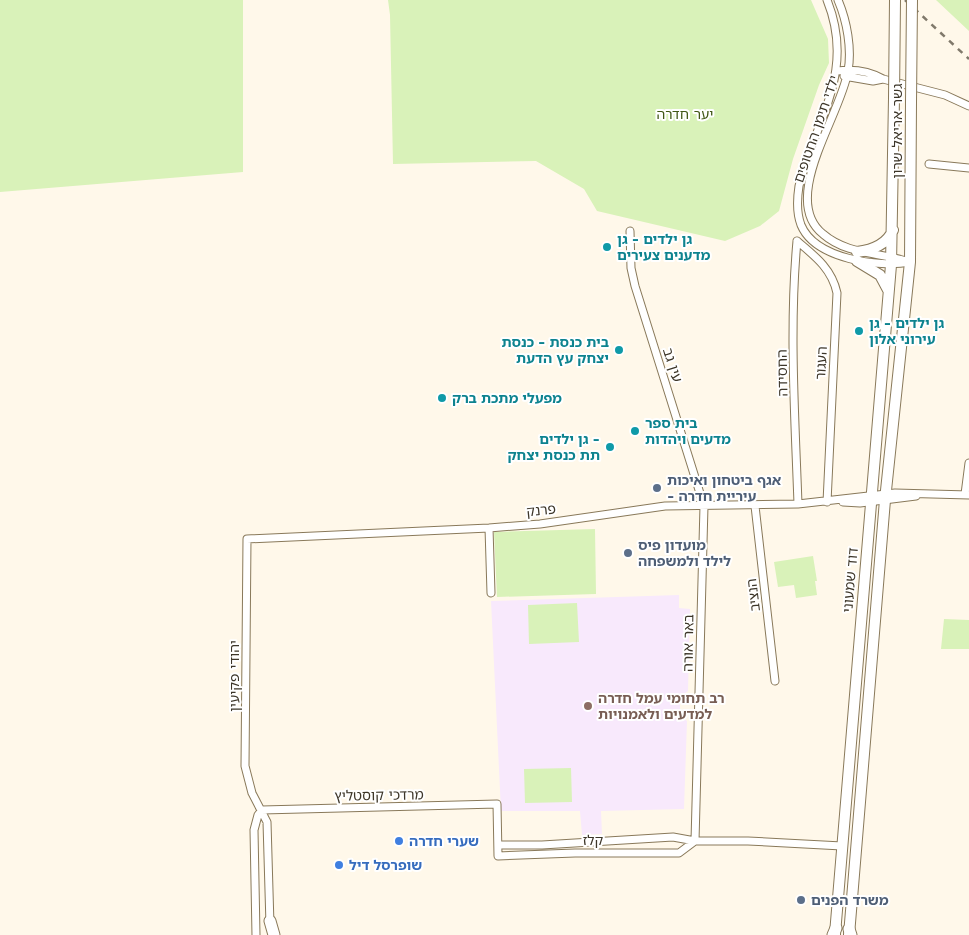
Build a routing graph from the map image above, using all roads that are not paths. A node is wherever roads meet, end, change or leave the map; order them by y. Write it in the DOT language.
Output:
graph roads {
  1 [pos="827,0"];
  2 [pos="838,0"];
  3 [pos="896,0"];
  4 [pos="912,0"];
  5 [pos="837,71"];
  6 [pos="847,74"];
  7 [pos="969,106"];
  8 [pos="929,164"];
  9 [pos="969,168"];
  10 [pos="893,228"];
  11 [pos="630,231"];
  12 [pos="797,241"];
  13 [pos="857,256"];
  14 [pos="892,261"];
  15 [pos="910,262"];
  16 [pos="889,294"];
  17 [pos="969,463"];
  18 [pos="967,495"];
  19 [pos="885,497"];
  20 [pos="871,498"];
  21 [pos="827,502"];
  22 [pos="798,504"];
  23 [pos="704,506"];
  24 [pos="755,506"];
  25 [pos="489,528"];
  26 [pos="248,539"];
  27 [pos="491,593"];
  28 [pos="775,682"];
  29 [pos="262,810"];
  30 [pos="695,841"];
  31 [pos="498,845"];
  32 [pos="842,846"];
  33 [pos="270,921"];
  34 [pos="835,933"];
  35 [pos="850,933"];
  36 [pos="256,935"];
  37 [pos="270,935"];
  38 [pos="274,935"];
  1 -- 5 [label="street, ילדי תימן החטופים"];
  2 -- 6 [label="street, ילדי תימן החטופים"];
  3 -- 10 [label="main road, גשר אריאל שרון, bridge"];
  4 -- 15 [label="main road, גשר אריאל שרון, bridge"];
  5 -- 6 [label="street"];
  5 -- 13 [label="street, ילדי תימן החטופים"];
  6 -- 7 [label="street"];
  6 -- 13 [label="street, ילדי תימן החטופים"];
  8 -- 9 [label="street"];
  10 -- 13 [label="main road"];
  10 -- 14 [label="main road, דוד שמעוני"];
  11 -- 23 [label="street, עין גב"];
  12 -- 21 [label="street, העגור"];
  12 -- 22 [label="street, החסידה"];
  13 -- 14 [label="street, ילדי תימן החטופים"];
  13 -- 16 [label="main road"];
  14 -- 15 [label="street, ילדי תימן החטופים"];
  14 -- 16 [label="main road, דוד שמעוני"];
  15 -- 19 [label="main road, דוד שמעוני"];
  16 -- 20 [label="main road, דוד שמעוני"];
  17 -- 18 [label="street"];
  18 -- 19 [label="street, פרנק"];
  19 -- 20 [label="street, פרנק"];
  19 -- 35 [label="main road, דוד שמעוני"];
  20 -- 21 [label="street, פרנק"];
  20 -- 32 [label="main road, דוד שמעוני"];
  21 -- 22 [label="street, פרנק"];
  22 -- 24 [label="street, פרנק"];
  23 -- 24 [label="street, פרנק"];
  23 -- 25 [label="street, פרנק"];
  23 -- 30 [label="street, באר אורה"];
  24 -- 28 [label="street, הנציב"];
  25 -- 26 [label="street, פרנק"];
  25 -- 27 [label="street"];
  26 -- 29 [label="street, יהודי פקיעין"];
  29 -- 31 [label="street, מרדכי קוסטליץ"];
  29 -- 33 [label="street, יהודי פקיעין"];
  29 -- 36 [label="street"];
  30 -- 31 [label="street, קלז"];
  30 -- 31 [label="street, קלז"];
  30 -- 32 [label="street, קלז"];
  32 -- 34 [label="main road, דוד שמעוני"];
  33 -- 37 [label="street, יהודי פקיעין"];
  33 -- 38 [label="highway"];
}
